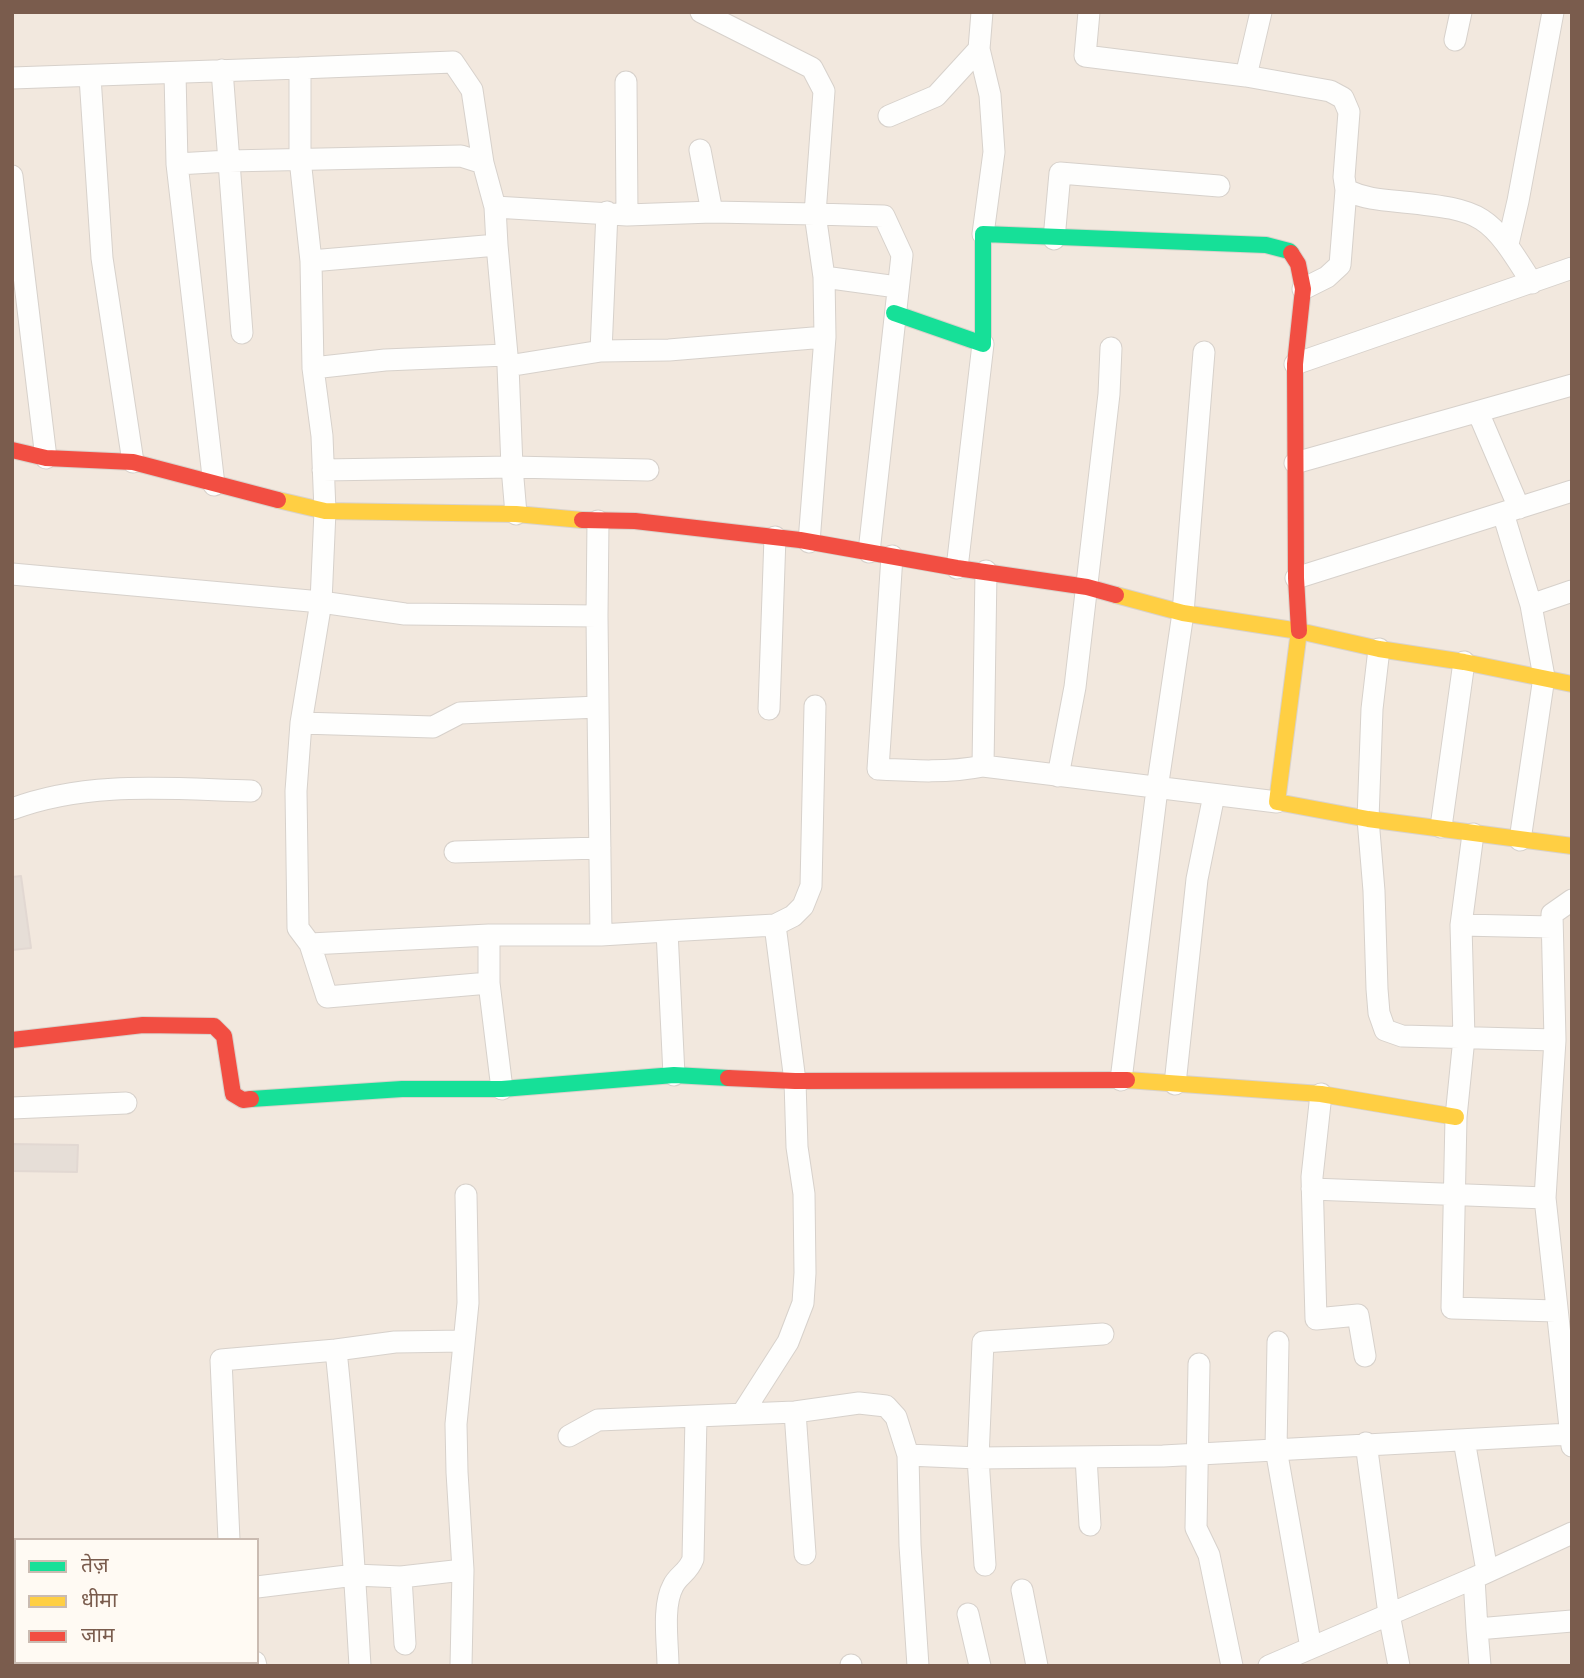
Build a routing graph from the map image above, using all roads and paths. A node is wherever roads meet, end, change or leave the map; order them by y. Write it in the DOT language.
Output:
graph roads {
  1 [pos="701,12"];
  2 [pos="982,12"];
  3 [pos="1089,12"];
  4 [pos="1261,12"];
  5 [pos="1461,12"];
  6 [pos="1553,12"];
  7 [pos="1455,40"];
  8 [pos="979,49"];
  9 [pos="300,68"];
  10 [pos="222,70"];
  11 [pos="175,73"];
  12 [pos="1245,76"];
  13 [pos="90,77"];
  14 [pos="12,78"];
  15 [pos="626,82"];
  16 [pos="889,116"];
  17 [pos="700,150"];
  18 [pos="300,159"];
  19 [pos="229,161"];
  20 [pos="483,163"];
  21 [pos="177,164"];
  22 [pos="12,176"];
  23 [pos="1219,186"];
  24 [pos="1346,190"];
  25 [pos="495,207"];
  26 [pos="712,212"];
  27 [pos="617,214"];
  28 [pos="815,214"];
  29 [pos="983,234"];
  30 [pos="1054,239"];
  31 [pos="1508,244"];
  32 [pos="496,245"];
  33 [pos="311,261"];
  34 [pos="1572,268"];
  35 [pos="824,277"];
  36 [pos="1532,283"];
  37 [pos="897,287"];
  38 [pos="1303,289"];
  39 [pos="894,313"];
  40 [pos="242,333"];
  41 [pos="825,337"];
  42 [pos="983,344"];
  43 [pos="1111,348"];
  44 [pos="601,351"];
  45 [pos="1204,352"];
  46 [pos="507,361"];
  47 [pos="1295,364"];
  48 [pos="313,368"];
  49 [pos="1572,385"];
  50 [pos="1478,412"];
  51 [pos="12,450"];
  52 [pos="46,458"];
  53 [pos="133,462"];
  54 [pos="1295,463"];
  55 [pos="512,467"];
  56 [pos="323,470"];
  57 [pos="648,470"];
  58 [pos="214,485"];
  59 [pos="1572,491"];
  60 [pos="1511,510"];
  61 [pos="325,511"];
  62 [pos="516,514"];
  63 [pos="598,521"];
  64 [pos="775,537"];
  65 [pos="808,542"];
  66 [pos="869,552"];
  67 [pos="892,556"];
  68 [pos="957,568"];
  69 [pos="986,571"];
  70 [pos="12,574"];
  71 [pos="1296,578"];
  72 [pos="1087,587"];
  73 [pos="1572,591"];
  74 [pos="321,602"];
  75 [pos="1531,605"];
  76 [pos="1183,613"];
  77 [pos="597,616"];
  78 [pos="1299,631"];
  79 [pos="1379,649"];
  80 [pos="1464,662"];
  81 [pos="1544,677"];
  82 [pos="1572,684"];
  83 [pos="815,706"];
  84 [pos="598,708"];
  85 [pos="769,709"];
  86 [pos="301,723"];
  87 [pos="983,766"];
  88 [pos="1058,776"];
  89 [pos="1157,789"];
  90 [pos="251,790"];
  91 [pos="1214,795"];
  92 [pos="1277,802"];
  93 [pos="12,808"];
  94 [pos="1368,819"];
  95 [pos="1441,827"];
  96 [pos="1472,834"];
  97 [pos="1520,840"];
  98 [pos="1572,846"];
  99 [pos="600,848"];
  100 [pos="455,852"];
  101 [pos="1572,900"];
  102 [pos="775,925"];
  103 [pos="1461,925"];
  104 [pos="1552,927"];
  105 [pos="667,931"];
  106 [pos="489,935"];
  107 [pos="601,935"];
  108 [pos="310,944"];
  109 [pos="489,983"];
  110 [pos="1464,1038"];
  111 [pos="12,1040"];
  112 [pos="1555,1040"];
  113 [pos="674,1075"];
  114 [pos="1121,1080"];
  115 [pos="795,1081"];
  116 [pos="1175,1084"];
  117 [pos="502,1089"];
  118 [pos="1321,1094"];
  119 [pos="127,1102"];
  120 [pos="12,1108"];
  121 [pos="1456,1117"];
  122 [pos="1312,1189"];
  123 [pos="1454,1194"];
  124 [pos="466,1195"];
  125 [pos="1545,1198"];
  126 [pos="1556,1311"];
  127 [pos="1103,1334"];
  128 [pos="464,1340"];
  129 [pos="1278,1342"];
  130 [pos="336,1350"];
  131 [pos="1365,1356"];
  132 [pos="1199,1364"];
  133 [pos="795,1412"];
  134 [pos="742,1415"];
  135 [pos="696,1417"];
  136 [pos="569,1436"];
  137 [pos="1464,1440"];
  138 [pos="1571,1440"];
  139 [pos="1366,1443"];
  140 [pos="1276,1449"];
  141 [pos="1197,1454"];
  142 [pos="908,1455"];
  143 [pos="1086,1457"];
  144 [pos="978,1458"];
  145 [pos="1090,1525"];
  146 [pos="1572,1533"];
  147 [pos="229,1538"];
  148 [pos="806,1554"];
  149 [pos="985,1565"];
  150 [pos="463,1570"];
  151 [pos="1481,1574"];
  152 [pos="355,1575"];
  153 [pos="401,1577"];
  154 [pos="259,1587"];
  155 [pos="1022,1590"];
  156 [pos="968,1614"];
  157 [pos="1389,1614"];
  158 [pos="1572,1621"];
  159 [pos="1477,1629"];
  160 [pos="405,1644"];
  161 [pos="1311,1647"];
  162 [pos="1272,1665"];
  163 [pos="360,1666"];
  164 [pos="461,1666"];
  165 [pos="668,1666"];
  166 [pos="918,1666"];
  167 [pos="980,1666"];
  168 [pos="1037,1666"];
  169 [pos="1232,1666"];
  170 [pos="1399,1666"];
  171 [pos="1480,1666"];
  1 -- 28 [label="street"];
  2 -- 8 [label="street"];
  3 -- 12 [label="street"];
  4 -- 12 [label="street"];
  5 -- 7 [label="street"];
  6 -- 31 [label="street"];
  8 -- 16 [label="street"];
  8 -- 29 [label="street"];
  9 -- 10 [label="street"];
  9 -- 18 [label="street"];
  9 -- 20 [label="street"];
  10 -- 11 [label="street"];
  10 -- 19 [label="street"];
  11 -- 13 [label="street"];
  11 -- 21 [label="street"];
  12 -- 24 [label="street"];
  13 -- 14 [label="street"];
  13 -- 53 [label="street"];
  15 -- 27 [label="street"];
  17 -- 26 [label="street"];
  18 -- 19 [label="street"];
  18 -- 20 [label="street"];
  18 -- 33 [label="street"];
  19 -- 21 [label="street"];
  19 -- 40 [label="street"];
  20 -- 25 [label="street"];
  21 -- 58 [label="street"];
  22 -- 52 [label="street"];
  23 -- 30 [label="street"];
  24 -- 31 [label="street"];
  24 -- 38 [label="street"];
  25 -- 27 [label="street"];
  25 -- 32 [label="street"];
  26 -- 27 [label="street"];
  26 -- 28 [label="street"];
  27 -- 44 [label="street"];
  28 -- 35 [label="street"];
  28 -- 37 [label="street"];
  29 -- 30 [label="street"];
  29 -- 42 [label="street"];
  30 -- 38 [label="street"];
  31 -- 36 [label="street"];
  32 -- 33 [label="street"];
  32 -- 46 [label="street"];
  33 -- 48 [label="street"];
  34 -- 36 [label="street"];
  35 -- 37 [label="street"];
  35 -- 41 [label="street"];
  36 -- 47 [label="street"];
  37 -- 39 [label="street"];
  38 -- 47 [label="street"];
  39 -- 42 [label="street"];
  39 -- 66 [label="street"];
  41 -- 44 [label="street"];
  41 -- 65 [label="street"];
  42 -- 68 [label="street"];
  43 -- 72 [label="street"];
  44 -- 46 [label="street"];
  45 -- 76 [label="street"];
  46 -- 48 [label="street"];
  46 -- 55 [label="street"];
  47 -- 54 [label="street"];
  48 -- 56 [label="street"];
  49 -- 50 [label="street"];
  50 -- 54 [label="street"];
  50 -- 60 [label="street"];
  51 -- 52 [label="street"];
  52 -- 53 [label="street"];
  53 -- 58 [label="street"];
  54 -- 71 [label="street"];
  55 -- 56 [label="street"];
  55 -- 57 [label="street"];
  55 -- 62 [label="street"];
  56 -- 61 [label="street"];
  58 -- 61 [label="street"];
  59 -- 60 [label="street"];
  60 -- 71 [label="street"];
  60 -- 75 [label="street"];
  61 -- 62 [label="street"];
  61 -- 74 [label="street"];
  62 -- 63 [label="street"];
  63 -- 64 [label="street"];
  63 -- 77 [label="street"];
  64 -- 65 [label="street"];
  64 -- 85 [label="street"];
  65 -- 66 [label="street"];
  66 -- 67 [label="street"];
  67 -- 68 [label="street"];
  67 -- 87 [label="street"];
  68 -- 69 [label="street"];
  69 -- 72 [label="street"];
  69 -- 87 [label="street"];
  70 -- 74 [label="street"];
  71 -- 78 [label="street"];
  72 -- 76 [label="street"];
  72 -- 88 [label="street"];
  73 -- 75 [label="street"];
  74 -- 77 [label="street"];
  74 -- 86 [label="street"];
  75 -- 81 [label="street"];
  76 -- 78 [label="street"];
  76 -- 89 [label="street"];
  77 -- 84 [label="street"];
  78 -- 79 [label="street"];
  78 -- 92 [label="street"];
  79 -- 80 [label="street"];
  79 -- 94 [label="street"];
  80 -- 81 [label="street"];
  80 -- 95 [label="street"];
  81 -- 82 [label="street"];
  81 -- 97 [label="street"];
  83 -- 102 [label="street"];
  84 -- 86 [label="street"];
  84 -- 99 [label="street"];
  86 -- 108 [label="street"];
  87 -- 88 [label="street"];
  88 -- 89 [label="street"];
  89 -- 91 [label="street"];
  89 -- 114 [label="street"];
  90 -- 93 [label="street"];
  91 -- 92 [label="street"];
  91 -- 116 [label="street"];
  92 -- 94 [label="street"];
  94 -- 95 [label="street"];
  94 -- 110 [label="street"];
  95 -- 96 [label="street"];
  96 -- 97 [label="street"];
  96 -- 103 [label="street"];
  97 -- 98 [label="street"];
  99 -- 100 [label="street"];
  99 -- 107 [label="street"];
  101 -- 104 [label="street"];
  102 -- 105 [label="street"];
  102 -- 115 [label="street"];
  103 -- 104 [label="street"];
  103 -- 110 [label="street"];
  104 -- 112 [label="street"];
  105 -- 107 [label="street"];
  105 -- 113 [label="street"];
  106 -- 107 [label="street"];
  106 -- 108 [label="street"];
  106 -- 109 [label="street"];
  108 -- 109 [label="street"];
  109 -- 117 [label="street"];
  110 -- 112 [label="street"];
  110 -- 121 [label="street"];
  111 -- 117 [label="street"];
  112 -- 125 [label="street"];
  113 -- 115 [label="street"];
  113 -- 117 [label="street"];
  114 -- 115 [label="street"];
  114 -- 116 [label="street"];
  115 -- 134 [label="street"];
  116 -- 118 [label="street"];
  118 -- 121 [label="street"];
  118 -- 122 [label="street"];
  119 -- 120 [label="street"];
  121 -- 123 [label="street"];
  122 -- 123 [label="street"];
  122 -- 131 [label="street"];
  123 -- 125 [label="street"];
  123 -- 126 [label="street"];
  124 -- 128 [label="street"];
  125 -- 126 [label="street"];
  126 -- 138 [label="street"];
  127 -- 144 [label="street"];
  128 -- 130 [label="street"];
  128 -- 150 [label="street"];
  129 -- 140 [label="street"];
  130 -- 147 [label="street"];
  130 -- 152 [label="street"];
  132 -- 141 [label="street"];
  133 -- 134 [label="street"];
  133 -- 142 [label="street"];
  133 -- 148 [label="street"];
  134 -- 135 [label="street"];
  135 -- 136 [label="street"];
  135 -- 165 [label="street"];
  137 -- 138 [label="street"];
  137 -- 139 [label="street"];
  137 -- 151 [label="street"];
  139 -- 140 [label="street"];
  139 -- 157 [label="street"];
  140 -- 141 [label="street"];
  140 -- 161 [label="street"];
  141 -- 143 [label="street"];
  141 -- 169 [label="street"];
  142 -- 144 [label="street"];
  142 -- 166 [label="street"];
  143 -- 144 [label="street"];
  143 -- 145 [label="street"];
  144 -- 149 [label="street"];
  146 -- 151 [label="street"];
  150 -- 153 [label="street"];
  150 -- 164 [label="street"];
  151 -- 157 [label="street"];
  151 -- 159 [label="street"];
  152 -- 153 [label="street"];
  152 -- 154 [label="street"];
  152 -- 163 [label="street"];
  153 -- 160 [label="street"];
  155 -- 168 [label="street"];
  156 -- 167 [label="street"];
  157 -- 161 [label="street"];
  157 -- 170 [label="street"];
  158 -- 159 [label="street"];
  159 -- 171 [label="street"];
  161 -- 162 [label="street"];
}
